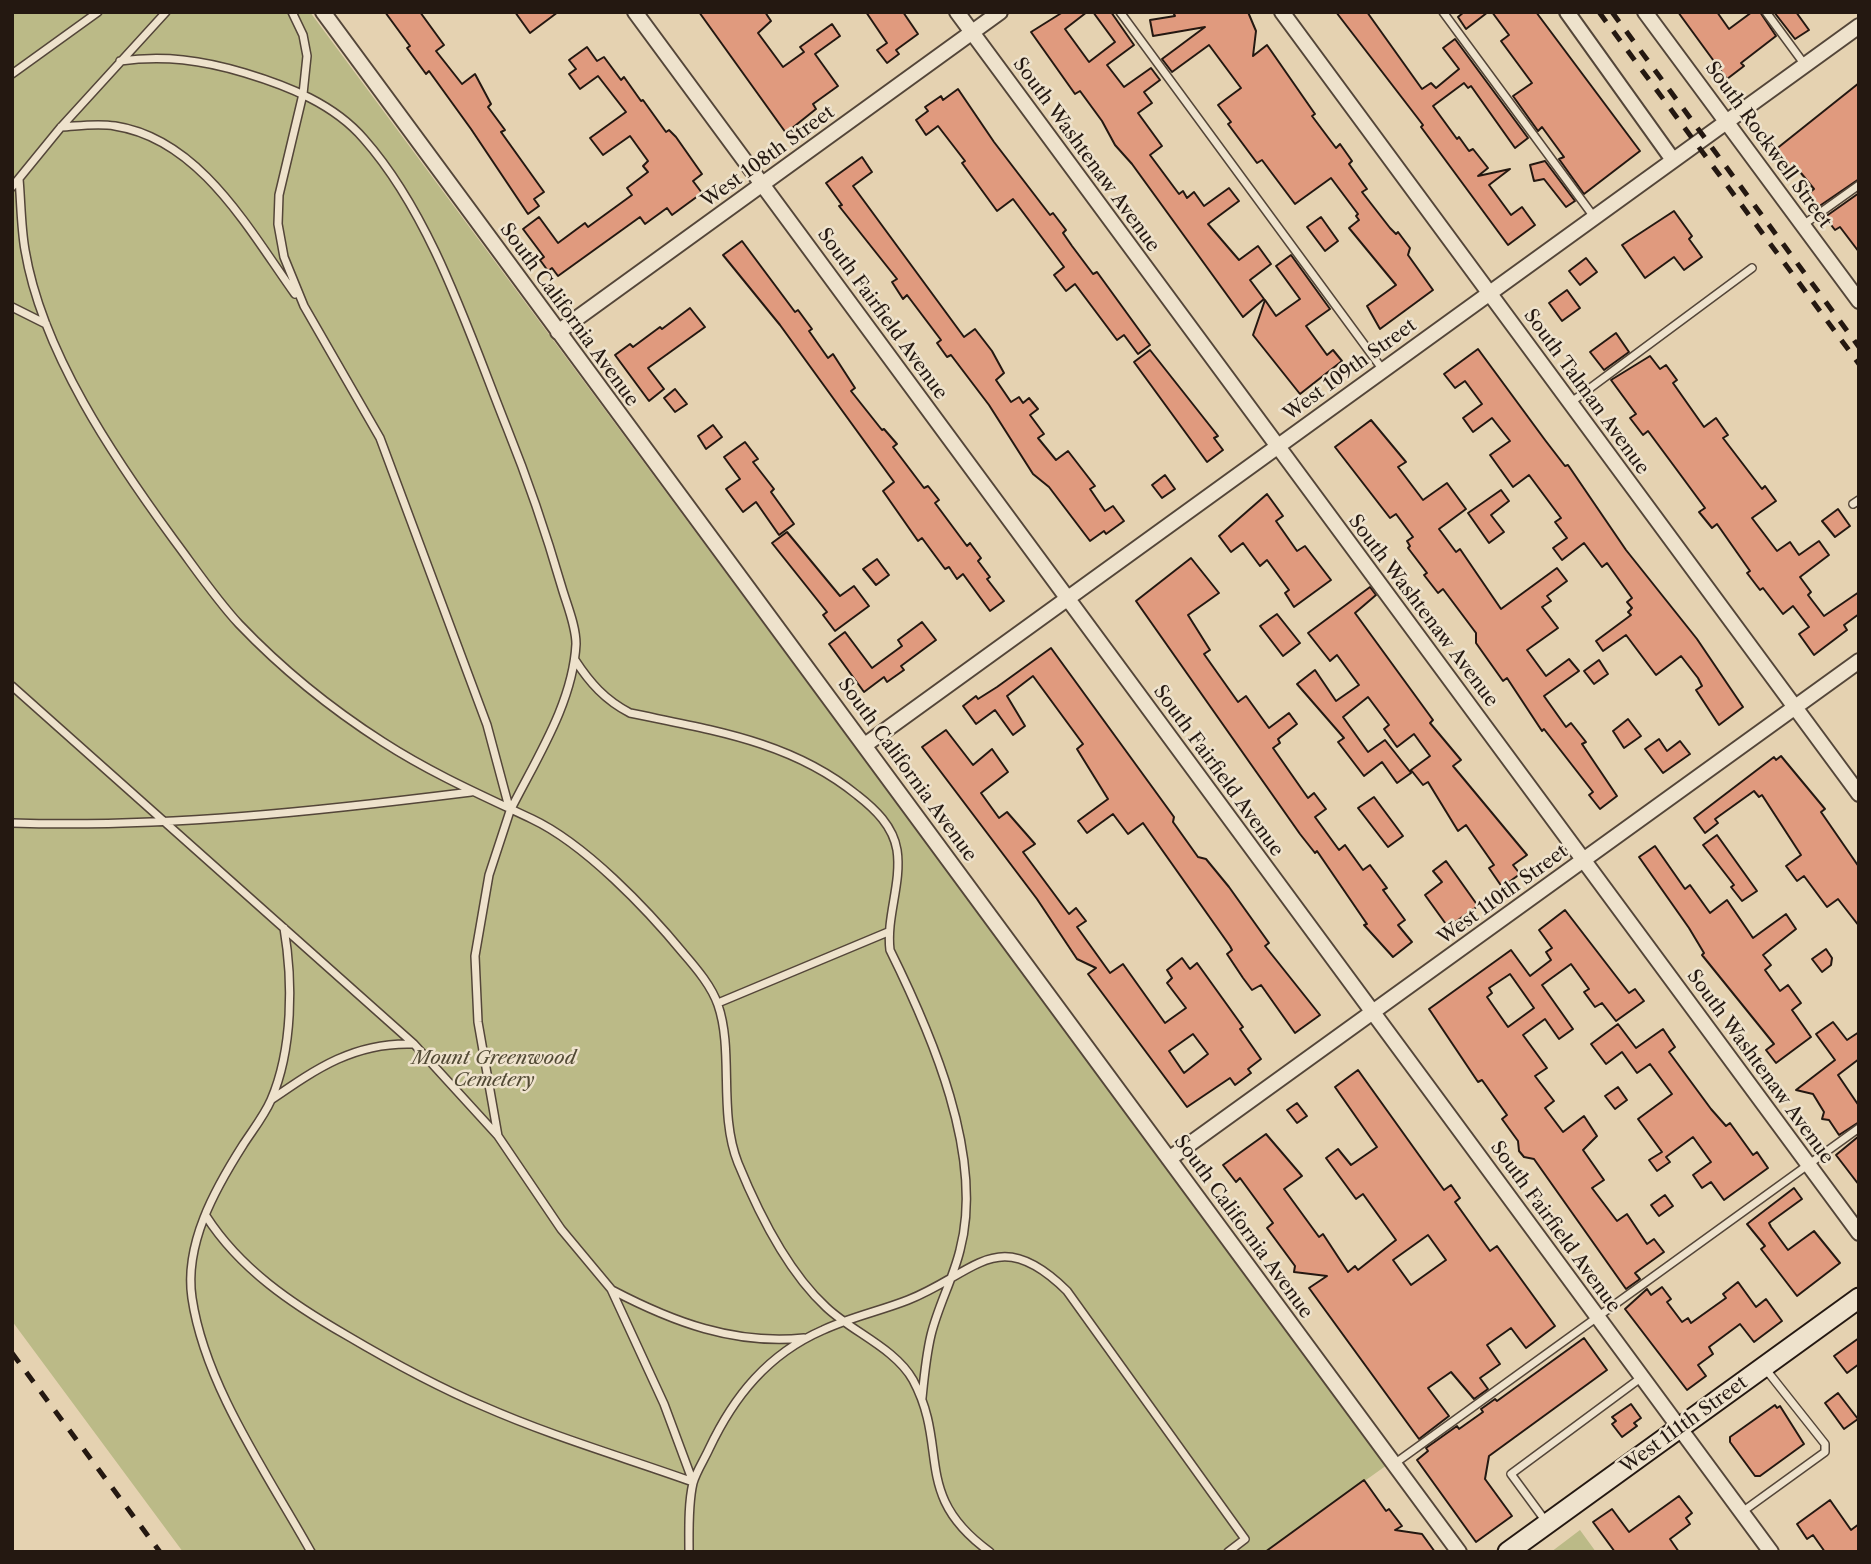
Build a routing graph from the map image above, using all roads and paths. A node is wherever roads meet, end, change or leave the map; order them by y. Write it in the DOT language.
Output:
graph roads {
  1 [pos="98,12"];
  2 [pos="166,12"];
  3 [pos="292,12"];
  4 [pos="323,12"];
  5 [pos="635,12"];
  6 [pos="957,12"];
  7 [pos="1000,12"];
  8 [pos="1120,12"];
  9 [pos="1282,12"];
  10 [pos="1443,12"];
  11 [pos="1567,12"];
  12 [pos="1645,12"];
  13 [pos="1766,12"];
  14 [pos="1859,26"];
  15 [pos="972,33"];
  16 [pos="120,61"];
  17 [pos="1805,65"];
  18 [pos="12,74"];
  19 [pos="303,94"];
  20 [pos="1726,122"];
  21 [pos="61,127"];
  22 [pos="1674,160"];
  23 [pos="19,179"];
  24 [pos="763,185"];
  25 [pos="1859,185"];
  26 [pos="12,187"];
  27 [pos="1594,217"];
  28 [pos="1803,226"];
  29 [pos="1752,268"];
  30 [pos="1489,293"];
  31 [pos="1859,301"];
  32 [pos="304,306"];
  33 [pos="12,307"];
  34 [pos="47,324"];
  35 [pos="558,332"];
  36 [pos="1383,370"];
  37 [pos="1570,403"];
  38 [pos="1277,446"];
  39 [pos="1067,598"];
  40 [pos="575,659"];
  41 [pos="1859,661"];
  42 [pos="12,686"];
  43 [pos="1795,708"];
  44 [pos="865,745"];
  45 [pos="471,792"];
  46 [pos="1859,794"];
  47 [pos="510,811"];
  48 [pos="166,821"];
  49 [pos="12,823"];
  50 [pos="1584,860"];
  51 [pos="284,928"];
  52 [pos="888,932"];
  53 [pos="718,1003"];
  54 [pos="1373,1012"];
  55 [pos="414,1044"];
  56 [pos="271,1101"];
  57 [pos="1859,1128"];
  58 [pos="498,1136"];
  59 [pos="1169,1159"];
  60 [pos="1808,1165"];
  61 [pos="206,1216"];
  62 [pos="1859,1233"];
  63 [pos="951,1276"];
  64 [pos="611,1289"];
  65 [pos="1859,1298"];
  66 [pos="1597,1316"];
  67 [pos="843,1321"];
  68 [pos="808,1338"];
  69 [pos="1764,1367"];
  70 [pos="1642,1377"];
  71 [pos="922,1399"];
  72 [pos="1679,1428"];
  73 [pos="1394,1464"];
  74 [pos="693,1482"];
  75 [pos="1741,1512"];
  76 [pos="1548,1523"];
  77 [pos="312,1551"];
  78 [pos="689,1552"];
  79 [pos="990,1552"];
  80 [pos="1228,1552"];
  81 [pos="1459,1552"];
  82 [pos="1508,1552"];
  83 [pos="1771,1552"];
  1 -- 18 [label="lane"];
  2 -- 16 [label="lane"];
  3 -- 19 [label="lane"];
  4 -- 35 [label="street, South California Avenue"];
  5 -- 24 [label="street, South Fairfield Avenue"];
  6 -- 15 [label="street, South Washtenaw Avenue"];
  7 -- 15 [label="street, West 108th Street"];
  8 -- 36 [label="lane"];
  9 -- 30 [label="street, South Talman Avenue"];
  10 -- 27 [label="lane"];
  11 -- 22 [label="street"];
  12 -- 20 [label="street, South Rockwell Street"];
  13 -- 17 [label="lane"];
  14 -- 17 [label="street, West 109th Street"];
  15 -- 24 [label="street, West 108th Street"];
  15 -- 38 [label="street, South Washtenaw Avenue"];
  16 -- 19 [label="lane"];
  16 -- 21 [label="lane"];
  17 -- 20 [label="street, West 109th Street"];
  19 -- 32 [label="lane"];
  19 -- 40 [label="lane"];
  20 -- 22 [label="street, West 109th Street"];
  20 -- 28 [label="street, South Rockwell Street"];
  21 -- 23 [label="lane"];
  21 -- 32 [label="lane"];
  22 -- 27 [label="street, West 109th Street"];
  23 -- 26 [label="lane"];
  23 -- 34 [label="lane"];
  24 -- 35 [label="street, West 108th Street"];
  24 -- 39 [label="street, South Fairfield Avenue"];
  25 -- 28 [label="lane"];
  27 -- 30 [label="street, West 109th Street"];
  28 -- 31 [label="street, South Rockwell Street"];
  29 -- 37 [label="lane"];
  30 -- 36 [label="street, West 109th Street"];
  30 -- 37 [label="street, South Talman Avenue"];
  32 -- 47 [label="lane"];
  33 -- 34 [label="lane"];
  34 -- 45 [label="lane"];
  35 -- 44 [label="street, South California Avenue"];
  36 -- 38 [label="street, West 109th Street"];
  37 -- 43 [label="street, South Talman Avenue"];
  38 -- 39 [label="street, West 109th Street"];
  38 -- 50 [label="street, South Washtenaw Avenue"];
  39 -- 44 [label="street, West 109th Street"];
  39 -- 54 [label="street, South Fairfield Avenue"];
  40 -- 47 [label="lane"];
  40 -- 52 [label="lane"];
  41 -- 43 [label="street, West 110th Street"];
  42 -- 48 [label="lane"];
  43 -- 46 [label="street, South Talman Avenue"];
  43 -- 50 [label="street, West 110th Street"];
  44 -- 59 [label="street, South California Avenue"];
  45 -- 47 [label="lane"];
  45 -- 48 [label="lane"];
  47 -- 53 [label="lane"];
  47 -- 58 [label="lane"];
  48 -- 49 [label="lane"];
  48 -- 51 [label="lane"];
  50 -- 54 [label="street, West 110th Street"];
  50 -- 60 [label="street, South Washtenaw Avenue"];
  51 -- 55 [label="lane"];
  51 -- 56 [label="lane"];
  52 -- 53 [label="lane"];
  52 -- 63 [label="lane"];
  53 -- 67 [label="lane"];
  54 -- 59 [label="street, West 110th Street"];
  54 -- 66 [label="street, South Fairfield Avenue"];
  55 -- 56 [label="lane"];
  55 -- 58 [label="lane"];
  56 -- 61 [label="lane"];
  57 -- 60 [label="lane"];
  58 -- 64 [label="lane"];
  59 -- 73 [label="street, South California Avenue"];
  60 -- 62 [label="street, South Washtenaw Avenue"];
  60 -- 66 [label="lane"];
  61 -- 74 [label="lane"];
  61 -- 77 [label="lane"];
  63 -- 67 [label="lane"];
  63 -- 71 [label="lane"];
  63 -- 80 [label="lane"];
  64 -- 68 [label="lane"];
  64 -- 74 [label="lane"];
  65 -- 69 [label="main road, West 111th Street"];
  66 -- 70 [label="street, South Fairfield Avenue"];
  66 -- 73 [label="lane"];
  67 -- 68 [label="lane"];
  67 -- 71 [label="lane"];
  68 -- 74 [label="lane"];
  69 -- 72 [label="main road, West 111th Street"];
  69 -- 75 [label="lane"];
  70 -- 72 [label="street, South Fairfield Avenue"];
  70 -- 76 [label="lane"];
  71 -- 79 [label="lane"];
  72 -- 75 [label="street, South Fairfield Avenue"];
  72 -- 76 [label="main road, West 111th Street"];
  73 -- 81 [label="street, South California Avenue"];
  74 -- 78 [label="lane"];
  75 -- 83 [label="street, South Fairfield Avenue"];
  76 -- 82 [label="main road, West 111th Street"];
}
